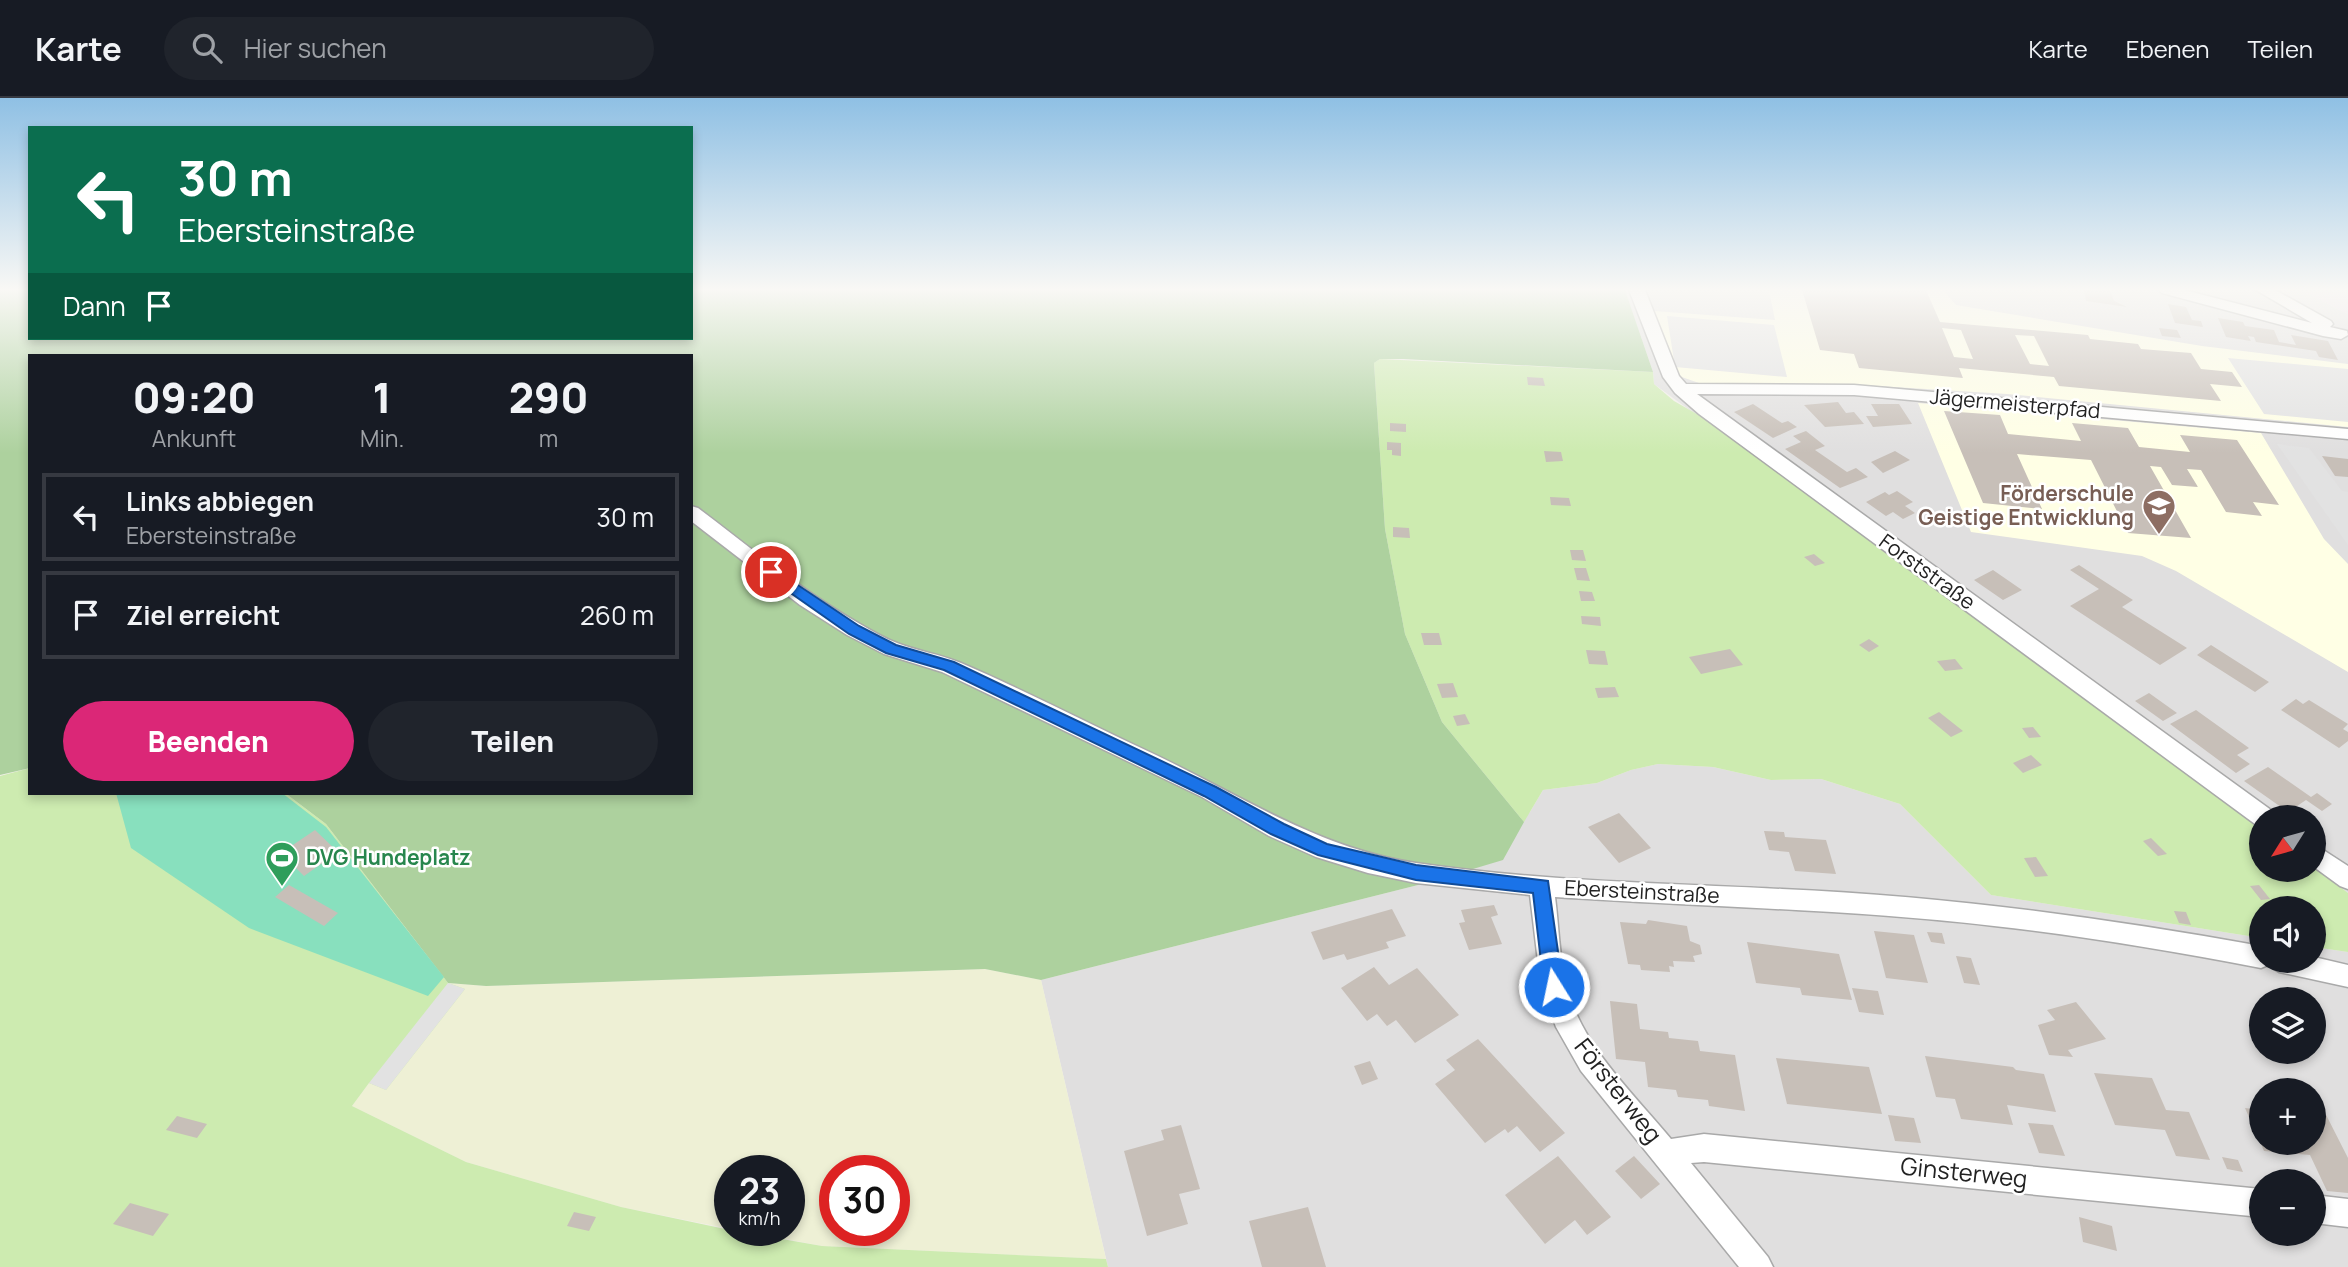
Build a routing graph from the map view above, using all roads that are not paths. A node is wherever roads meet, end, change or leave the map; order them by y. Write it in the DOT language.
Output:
graph roads {
  1 [pos="1657,345"];
  2 [pos="1681,389"];
  3 [pos="2348,434"];
  4 [pos="693,514"];
  5 [pos="2249,807"];
  6 [pos="2326,861"];
  7 [pos="2346,872"];
  8 [pos="1541,886"];
  9 [pos="2249,955"];
  10 [pos="2326,971"];
  11 [pos="2348,976"];
  12 [pos="1667,1153"];
  13 [pos="2249,1202"];
  14 [pos="2326,1210"];
  15 [pos="2348,1213"];
  16 [pos="1758,1267"];
  1 -- 2 [label="street, Forststraße"];
  2 -- 3 [label="street, Jägermeisterpfad"];
  2 -- 5 [label="street, Forststraße"];
  4 -- 8 [label="street, Ebersteinstraße"];
  6 -- 7 [label="street"];
  8 -- 9 [label="street, Ebersteinstraße"];
  8 -- 12 [label="street, Försterweg"];
  10 -- 11 [label="street"];
  12 -- 13 [label="street, Ginsterweg"];
  12 -- 16 [label="street, Försterweg"];
  14 -- 15 [label="street"];
}
